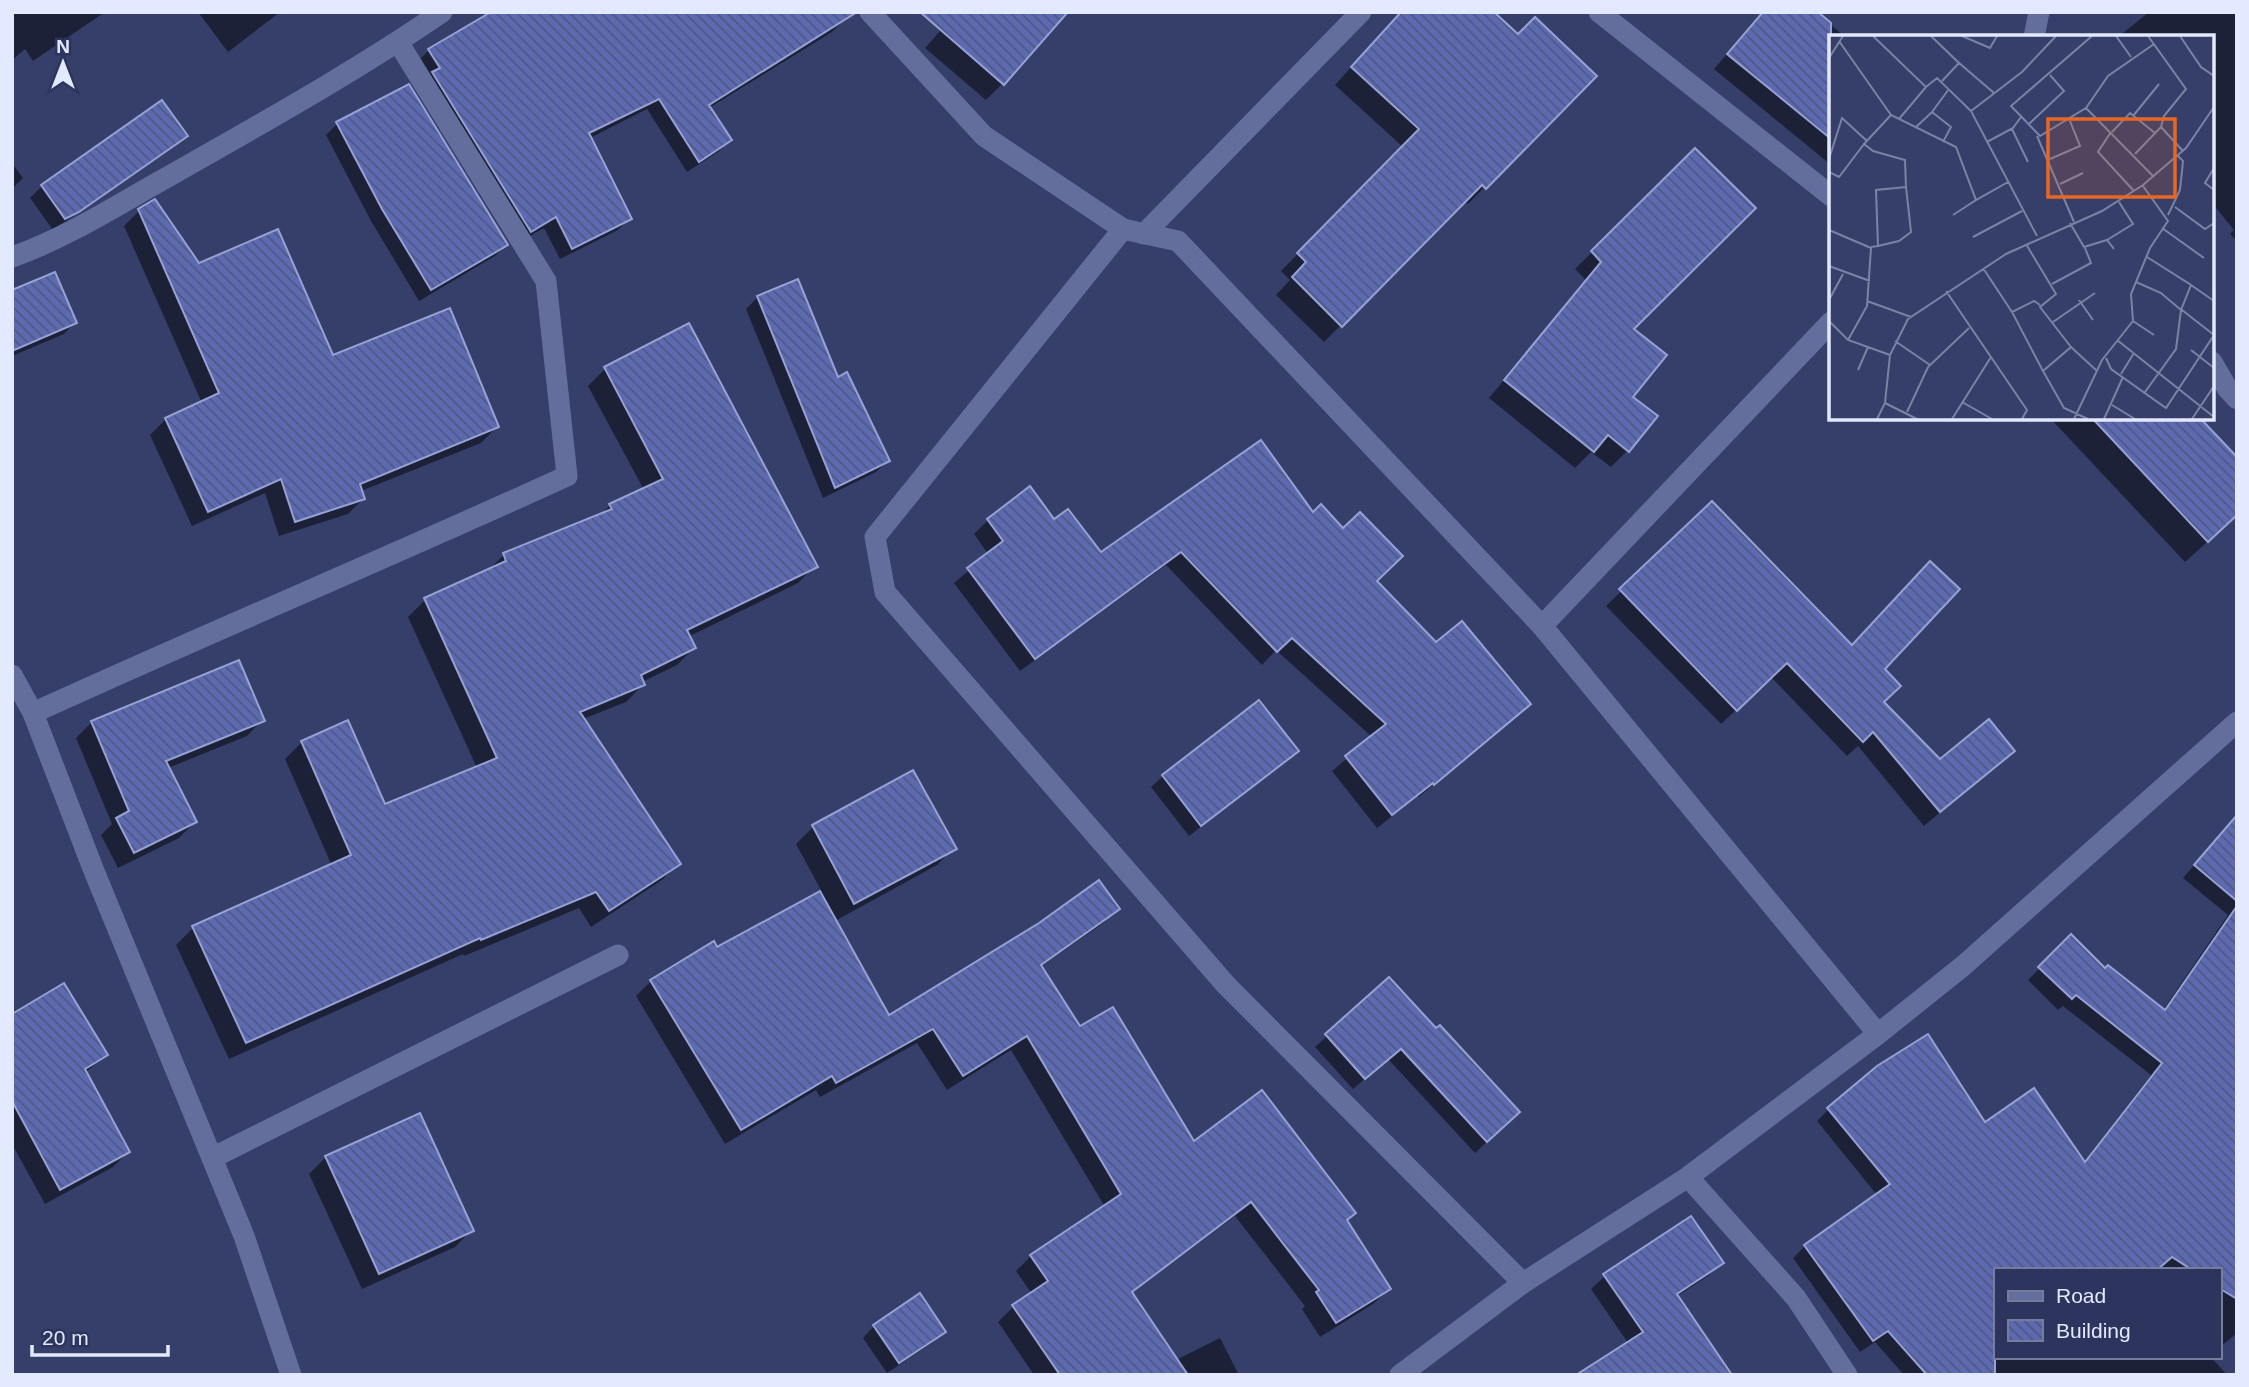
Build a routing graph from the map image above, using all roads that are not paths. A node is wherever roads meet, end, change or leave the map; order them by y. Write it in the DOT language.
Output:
graph roads {
  1 [pos="442,12"];
  2 [pos="870,12"];
  3 [pos="1361,12"];
  4 [pos="1599,12"];
  5 [pos="2039,12"];
  6 [pos="2034,35"];
  7 [pos="398,43"];
  8 [pos="1829,193"];
  9 [pos="1123,229"];
  10 [pos="1144,234"];
  11 [pos="12,257"];
  12 [pos="1829,324"];
  13 [pos="2214,365"];
  14 [pos="2237,399"];
  15 [pos="1542,626"];
  16 [pos="12,675"];
  17 [pos="33,713"];
  18 [pos="2237,722"];
  19 [pos="618,955"];
  20 [pos="1878,1034"];
  21 [pos="212,1157"];
  22 [pos="1688,1177"];
  23 [pos="1523,1283"];
  24 [pos="291,1375"];
  25 [pos="1400,1375"];
  26 [pos="1847,1375"];
  1 -- 7 [label="street"];
  2 -- 9 [label="street"];
  3 -- 10 [label="street"];
  4 -- 8 [label="street"];
  5 -- 6 [label="street"];
  7 -- 11 [label="street"];
  7 -- 17 [label="street"];
  9 -- 10 [label="street"];
  9 -- 23 [label="street"];
  10 -- 15 [label="street"];
  12 -- 15 [label="street"];
  13 -- 14 [label="street"];
  15 -- 20 [label="street"];
  16 -- 17 [label="street"];
  17 -- 21 [label="street"];
  18 -- 20 [label="street"];
  19 -- 21 [label="street"];
  20 -- 22 [label="street"];
  21 -- 24 [label="street"];
  22 -- 23 [label="street"];
  22 -- 26 [label="street"];
  23 -- 25 [label="street"];
}
